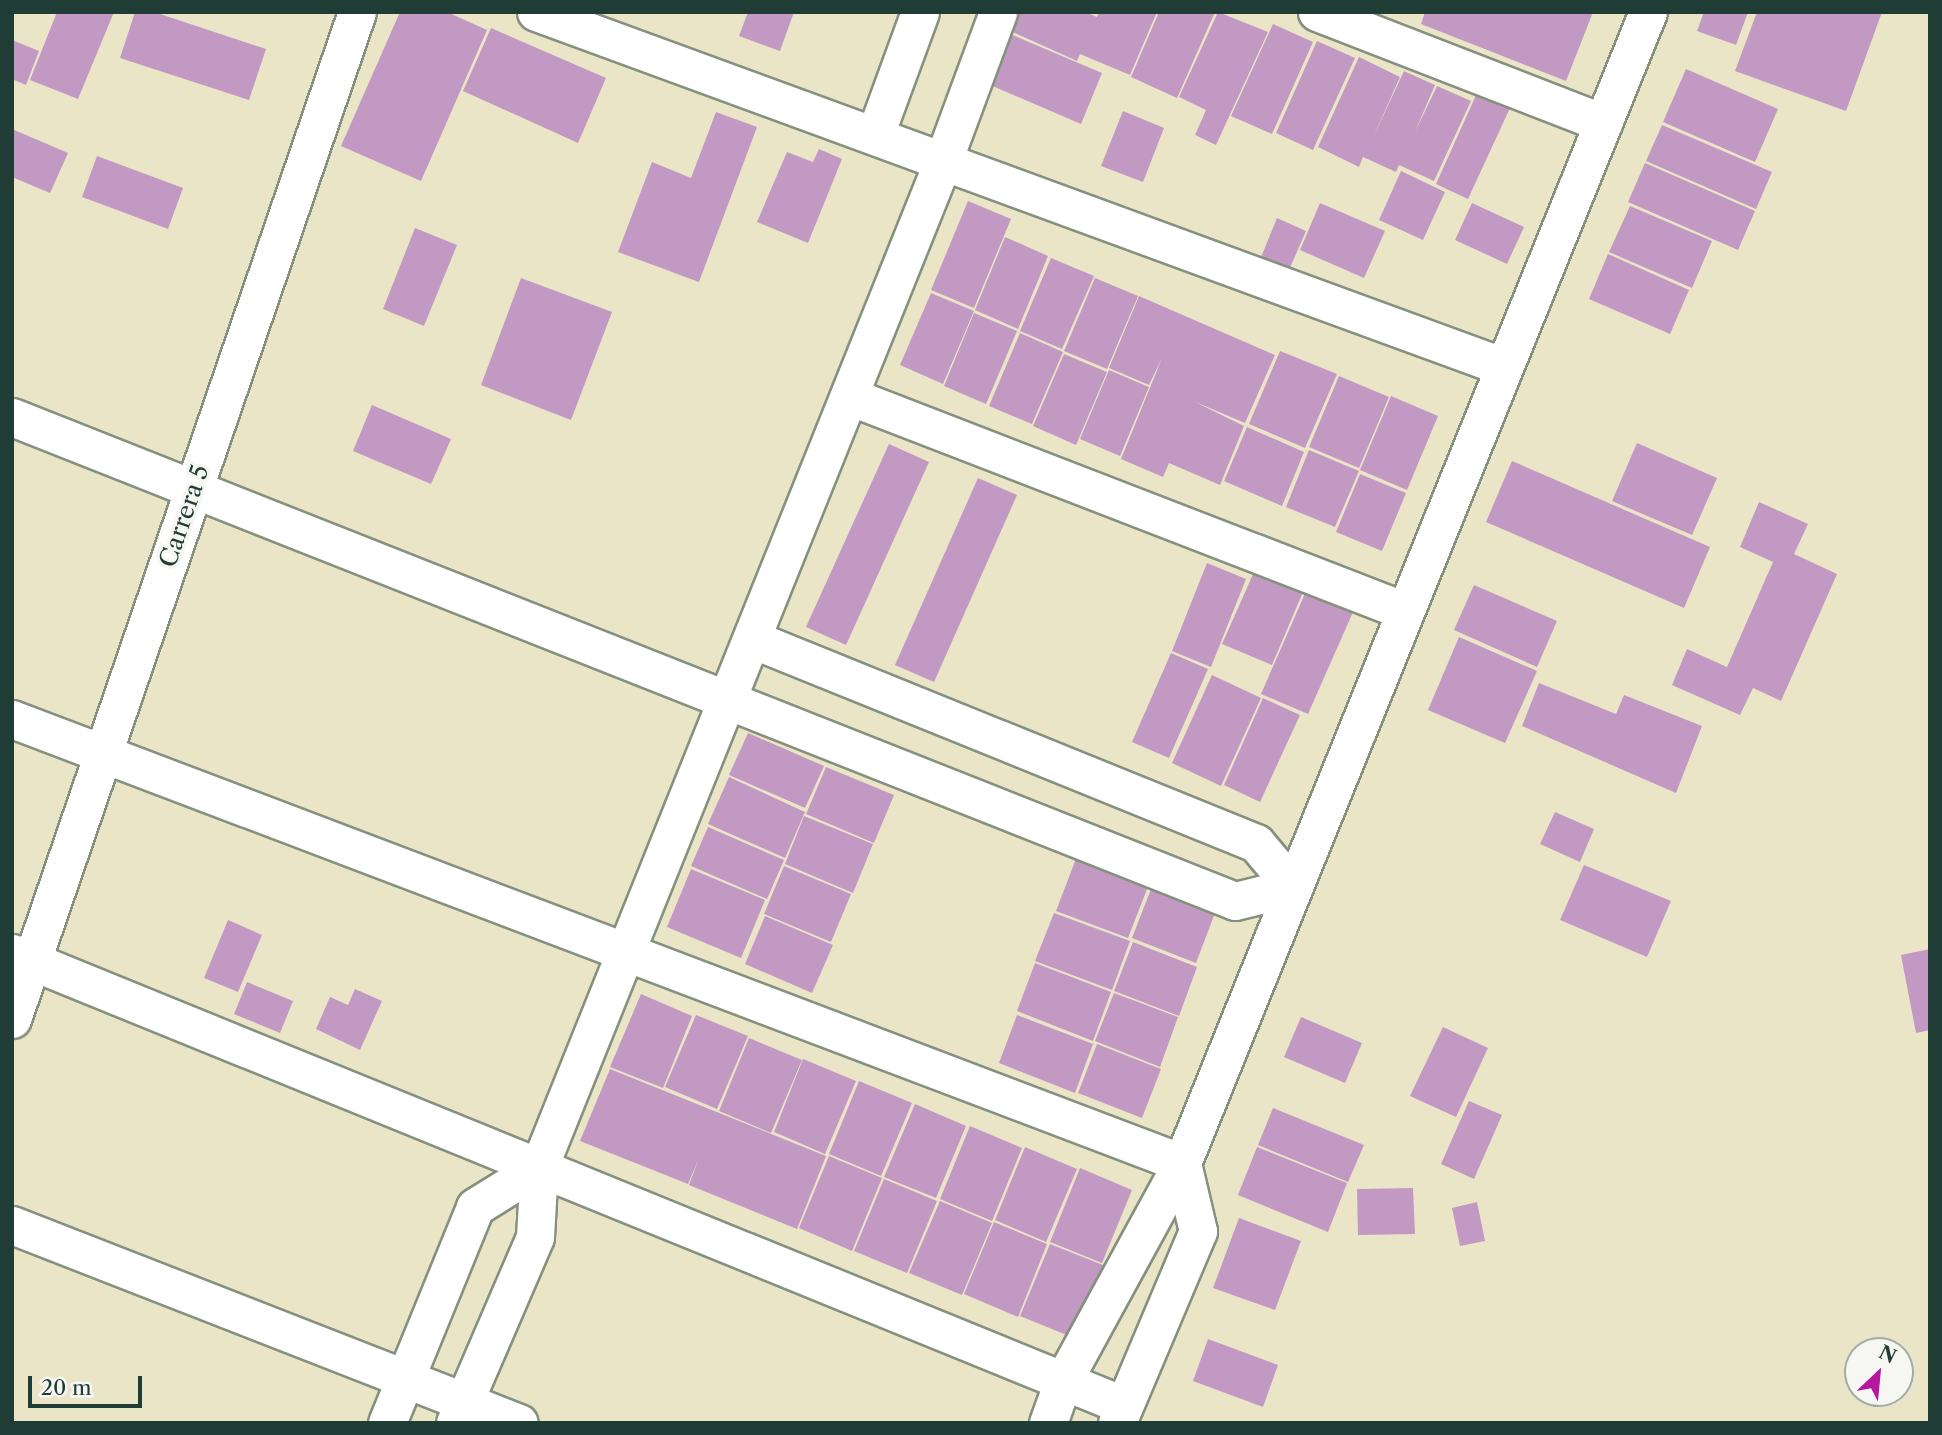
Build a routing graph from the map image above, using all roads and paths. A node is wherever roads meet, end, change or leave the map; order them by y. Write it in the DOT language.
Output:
graph roads {
  1 [pos="357,12"];
  2 [pos="536,12"];
  3 [pos="920,12"];
  4 [pos="998,12"];
  5 [pos="1317,12"];
  6 [pos="1648,12"];
  7 [pos="1603,123"];
  8 [pos="874,135"];
  9 [pos="943,161"];
  10 [pos="1504,366"];
  11 [pos="849,396"];
  12 [pos="12,417"];
  13 [pos="194,489"];
  14 [pos="1405,611"];
  15 [pos="752,639"];
  16 [pos="727,699"];
  17 [pos="12,719"];
  18 [pos="103,752"];
  19 [pos="1293,887"];
  20 [pos="626,951"];
  21 [pos="22,957"];
  22 [pos="12,1019"];
  23 [pos="1182,1163"];
  24 [pos="539,1167"];
  25 [pos="12,1225"];
  26 [pos="405,1378"];
  27 [pos="1063,1381"];
  28 [pos="459,1412"];
  29 [pos="1120,1414"];
  30 [pos="387,1423"];
  31 [pos="519,1423"];
  32 [pos="1048,1423"];
  1 -- 13 [label="street, Carrera 5"];
  2 -- 8 [label="street"];
  3 -- 8 [label="street"];
  4 -- 9 [label="street"];
  5 -- 7 [label="street"];
  6 -- 7 [label="street"];
  7 -- 10 [label="street"];
  8 -- 9 [label="street"];
  9 -- 10 [label="street"];
  9 -- 11 [label="street"];
  10 -- 14 [label="street"];
  11 -- 14 [label="street"];
  11 -- 15 [label="street"];
  12 -- 13 [label="street"];
  13 -- 16 [label="street"];
  13 -- 18 [label="street, Carrera 5"];
  14 -- 19 [label="street"];
  15 -- 16 [label="street"];
  15 -- 19 [label="street"];
  16 -- 19 [label="street"];
  16 -- 20 [label="street"];
  17 -- 18 [label="street"];
  18 -- 20 [label="street"];
  18 -- 21 [label="street, Carrera 5"];
  19 -- 23 [label="street"];
  20 -- 23 [label="street"];
  20 -- 24 [label="street"];
  21 -- 22 [label="street, Carrera 5"];
  21 -- 24 [label="street"];
  23 -- 27 [label="street"];
  23 -- 29 [label="street"];
  24 -- 26 [label="street"];
  24 -- 27 [label="street"];
  24 -- 28 [label="street"];
  25 -- 26 [label="street"];
  26 -- 28 [label="street"];
  26 -- 30 [label="street"];
  27 -- 29 [label="street"];
  27 -- 32 [label="street"];
  28 -- 31 [label="street"];
}
